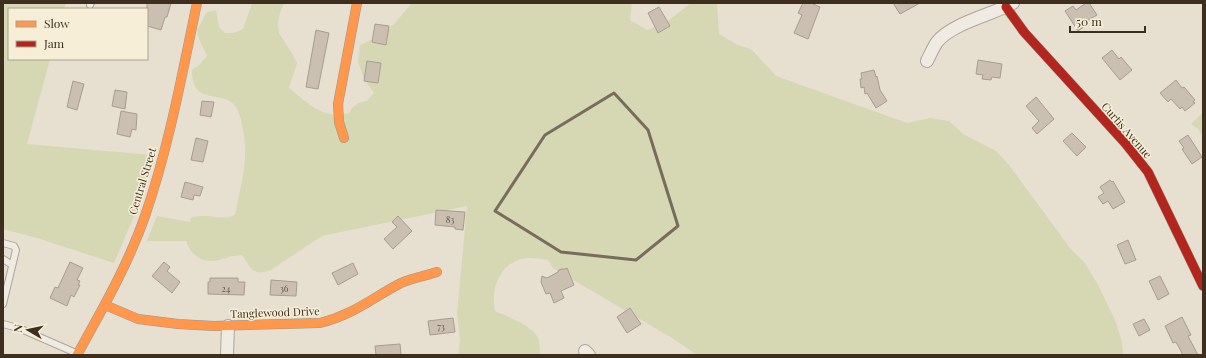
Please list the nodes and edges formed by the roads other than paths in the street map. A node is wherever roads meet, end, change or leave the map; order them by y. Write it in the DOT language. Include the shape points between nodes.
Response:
graph roads {
  1 [pos="197,3"];
  2 [pos="357,3"];
  3 [pos="1010,5"];
  4 [pos="927,61"];
  5 [pos="344,138"];
  6 [pos="3,242"];
  7 [pos="3,259"];
  8 [pos="12,265"];
  9 [pos="437,272"];
  10 [pos="1203,286"];
  11 [pos="3,304"];
  12 [pos="105,305"];
  13 [pos="3,324"];
  14 [pos="228,326"];
  15 [pos="78,354"];
  16 [pos="227,355"];
  1 -- 12 [label="street, Central Street" via="158,176 127,260"];
  2 -- 5 [label="street" via="338,104 339,122"];
  3 -- 4 [label="street" via="954,28 938,42"];
  3 -- 10 [label="street, Curtis Avenue" via="1024,32 1125,143 1148,172"];
  6 -- 8 [label="lane" via="16,248"];
  7 -- 8 [label="lane"];
  8 -- 11 [label="lane"];
  9 -- 14 [label="street, Tanglewood Drive" via="403,283 366,306 332,321 291,325"];
  12 -- 14 [label="street, Tanglewood Drive" via="138,319"];
  12 -- 15 [label="street, Central Street"];
  13 -- 15 [label="lane" via="21,329"];
  14 -- 16 [label="street"];
}
